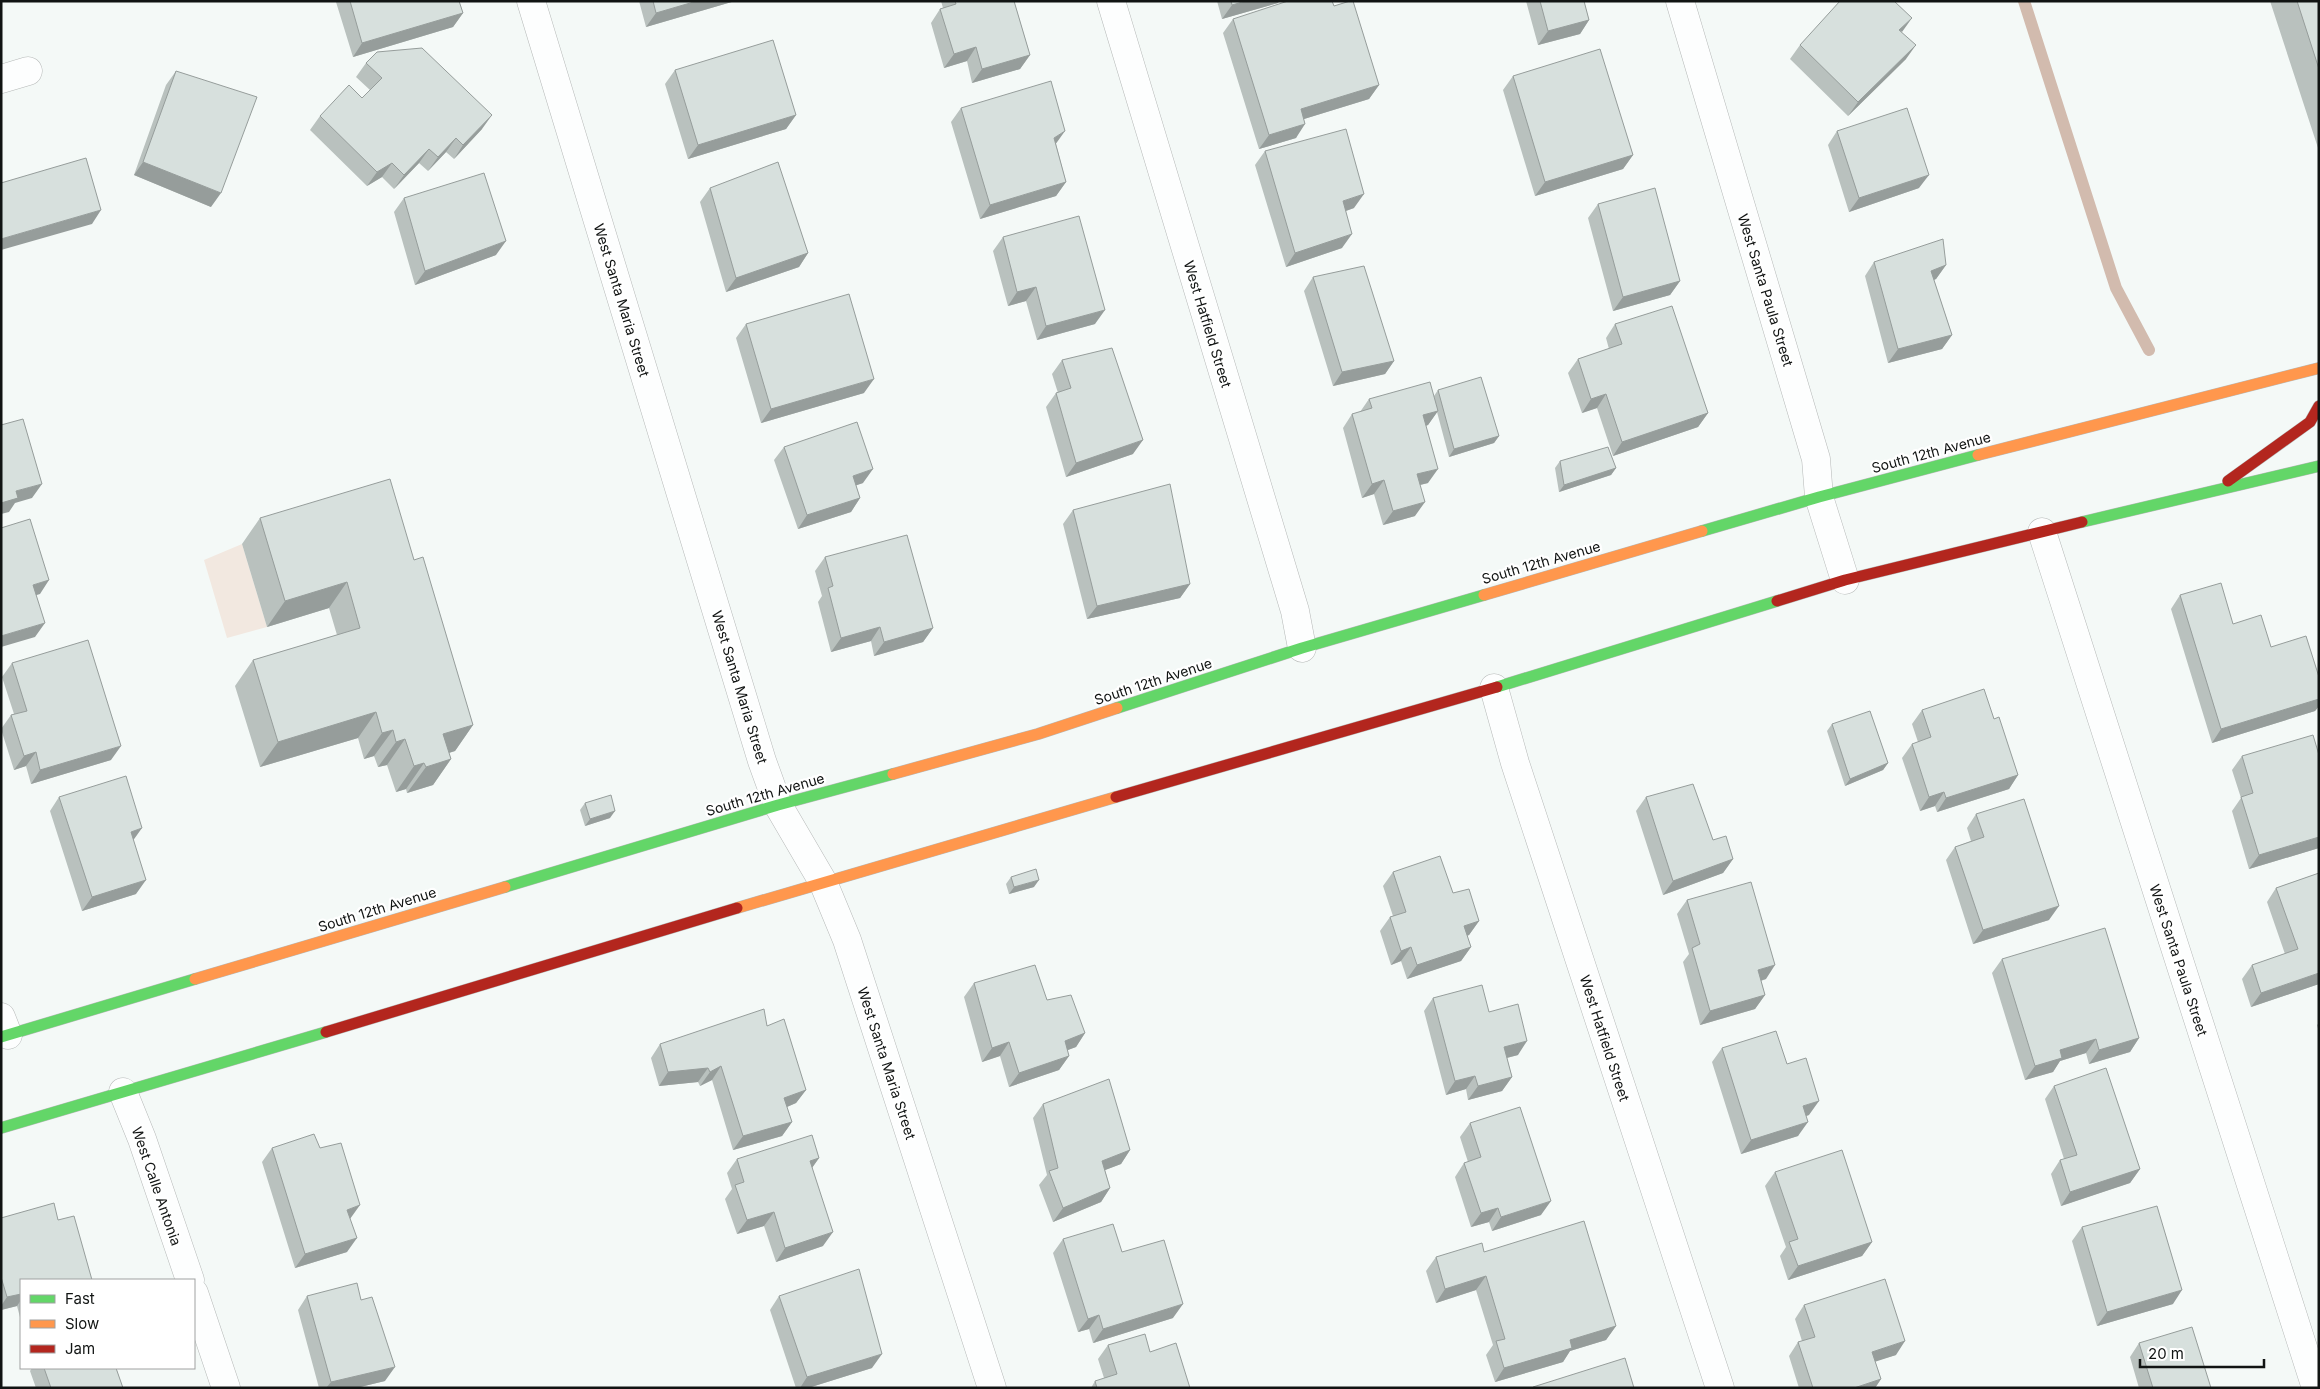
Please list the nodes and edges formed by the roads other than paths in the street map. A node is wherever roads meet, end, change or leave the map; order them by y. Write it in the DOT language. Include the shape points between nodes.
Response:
graph roads {
  1 [pos="531,1"];
  2 [pos="1111,1"];
  3 [pos="1680,1"];
  4 [pos="28,71"];
  5 [pos="1,79"];
  6 [pos="2318,372"];
  7 [pos="2319,406"];
  8 [pos="2319,466"];
  9 [pos="2219,488"];
  10 [pos="1819,497"];
  11 [pos="2042,532"];
  12 [pos="1845,580"];
  13 [pos="1302,648"];
  14 [pos="1494,688"];
  15 [pos="778,805"];
  16 [pos="823,882"];
  17 [pos="3,1029"];
  18 [pos="122,1092"];
  19 [pos="1,1128"];
  20 [pos="190,1279"];
  21 [pos="195,1296"];
  22 [pos="226,1388"];
  23 [pos="992,1388"];
  24 [pos="1720,1388"];
  25 [pos="2316,1388"];
  1 -- 15 [label="street, West Santa Maria Street"];
  2 -- 13 [label="street, West Hatfield Street" via="1295,611"];
  3 -- 10 [label="street, West Santa Paula Street" via="1816,459"];
  4 -- 5 [label="street"];
  6 -- 10 [label="main road, South 12th Avenue" via="2104,421"];
  7 -- 9 [label="main road" via="2310,422"];
  8 -- 9 [label="main road"];
  9 -- 11 [label="main road"];
  10 -- 12 [label="street, West Santa Paula Street"];
  10 -- 13 [label="main road, South 12th Avenue"];
  11 -- 12 [label="main road"];
  11 -- 25 [label="street, West Santa Paula Street"];
  12 -- 14 [label="main road"];
  13 -- 15 [label="main road, South 12th Avenue" via="1038,734"];
  14 -- 16 [label="main road"];
  14 -- 24 [label="street, West Hatfield Street" via="1515,763"];
  15 -- 16 [label="street, West Santa Maria Street"];
  15 -- 17 [label="main road, South 12th Avenue"];
  16 -- 18 [label="main road"];
  16 -- 23 [label="street, West Santa Maria Street" via="848,940"];
  18 -- 19 [label="main road"];
  18 -- 20 [label="street, West Calle Antonia"];
  21 -- 22 [label="street"];
}
